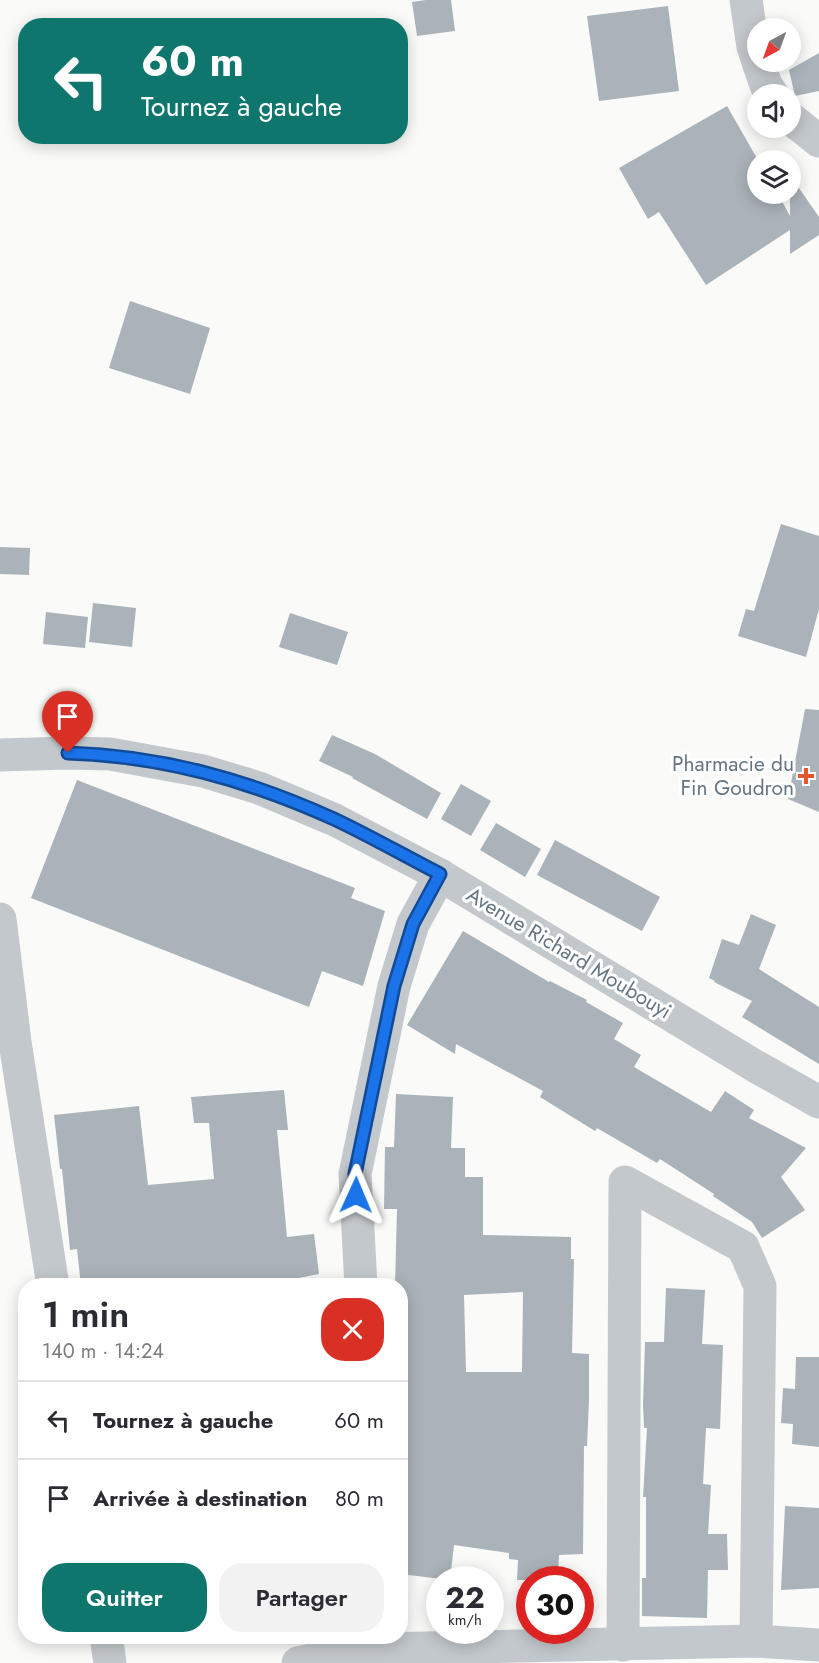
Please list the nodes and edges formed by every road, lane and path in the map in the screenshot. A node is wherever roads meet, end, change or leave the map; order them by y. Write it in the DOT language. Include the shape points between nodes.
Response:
graph roads {
  1 [pos="746,0"];
  2 [pos="749,18"];
  3 [pos="801,127"];
  4 [pos="819,141"];
  5 [pos="0,755"];
  6 [pos="440,874"];
  7 [pos="0,919"];
  8 [pos="819,1102"];
  9 [pos="52,1278"];
  10 [pos="361,1278"];
  11 [pos="756,1641"];
  12 [pos="107,1644"];
  13 [pos="623,1645"];
  14 [pos="819,1645"];
  15 [pos="336,1651"];
  16 [pos="110,1663"];
  17 [pos="298,1663"];
  1 -- 2 [label="street"];
  3 -- 4 [label="street"];
  5 -- 6 [label="street, Avenue Richard Moubouyi" via="110,754 203,771 259,788 335,820"];
  6 -- 8 [label="street, Avenue Richard Moubouyi"];
  6 -- 10 [label="street" via="413,924 394,986 355,1174"];
  7 -- 9 [label="street"];
  11 -- 13 [label="street"];
  11 -- 13 [label="street" via="760,1286 743,1247 625,1182"];
  11 -- 14 [label="street"];
  12 -- 16 [label="street"];
  13 -- 15 [label="street" via="512,1644"];
  15 -- 17 [label="street"];
}
